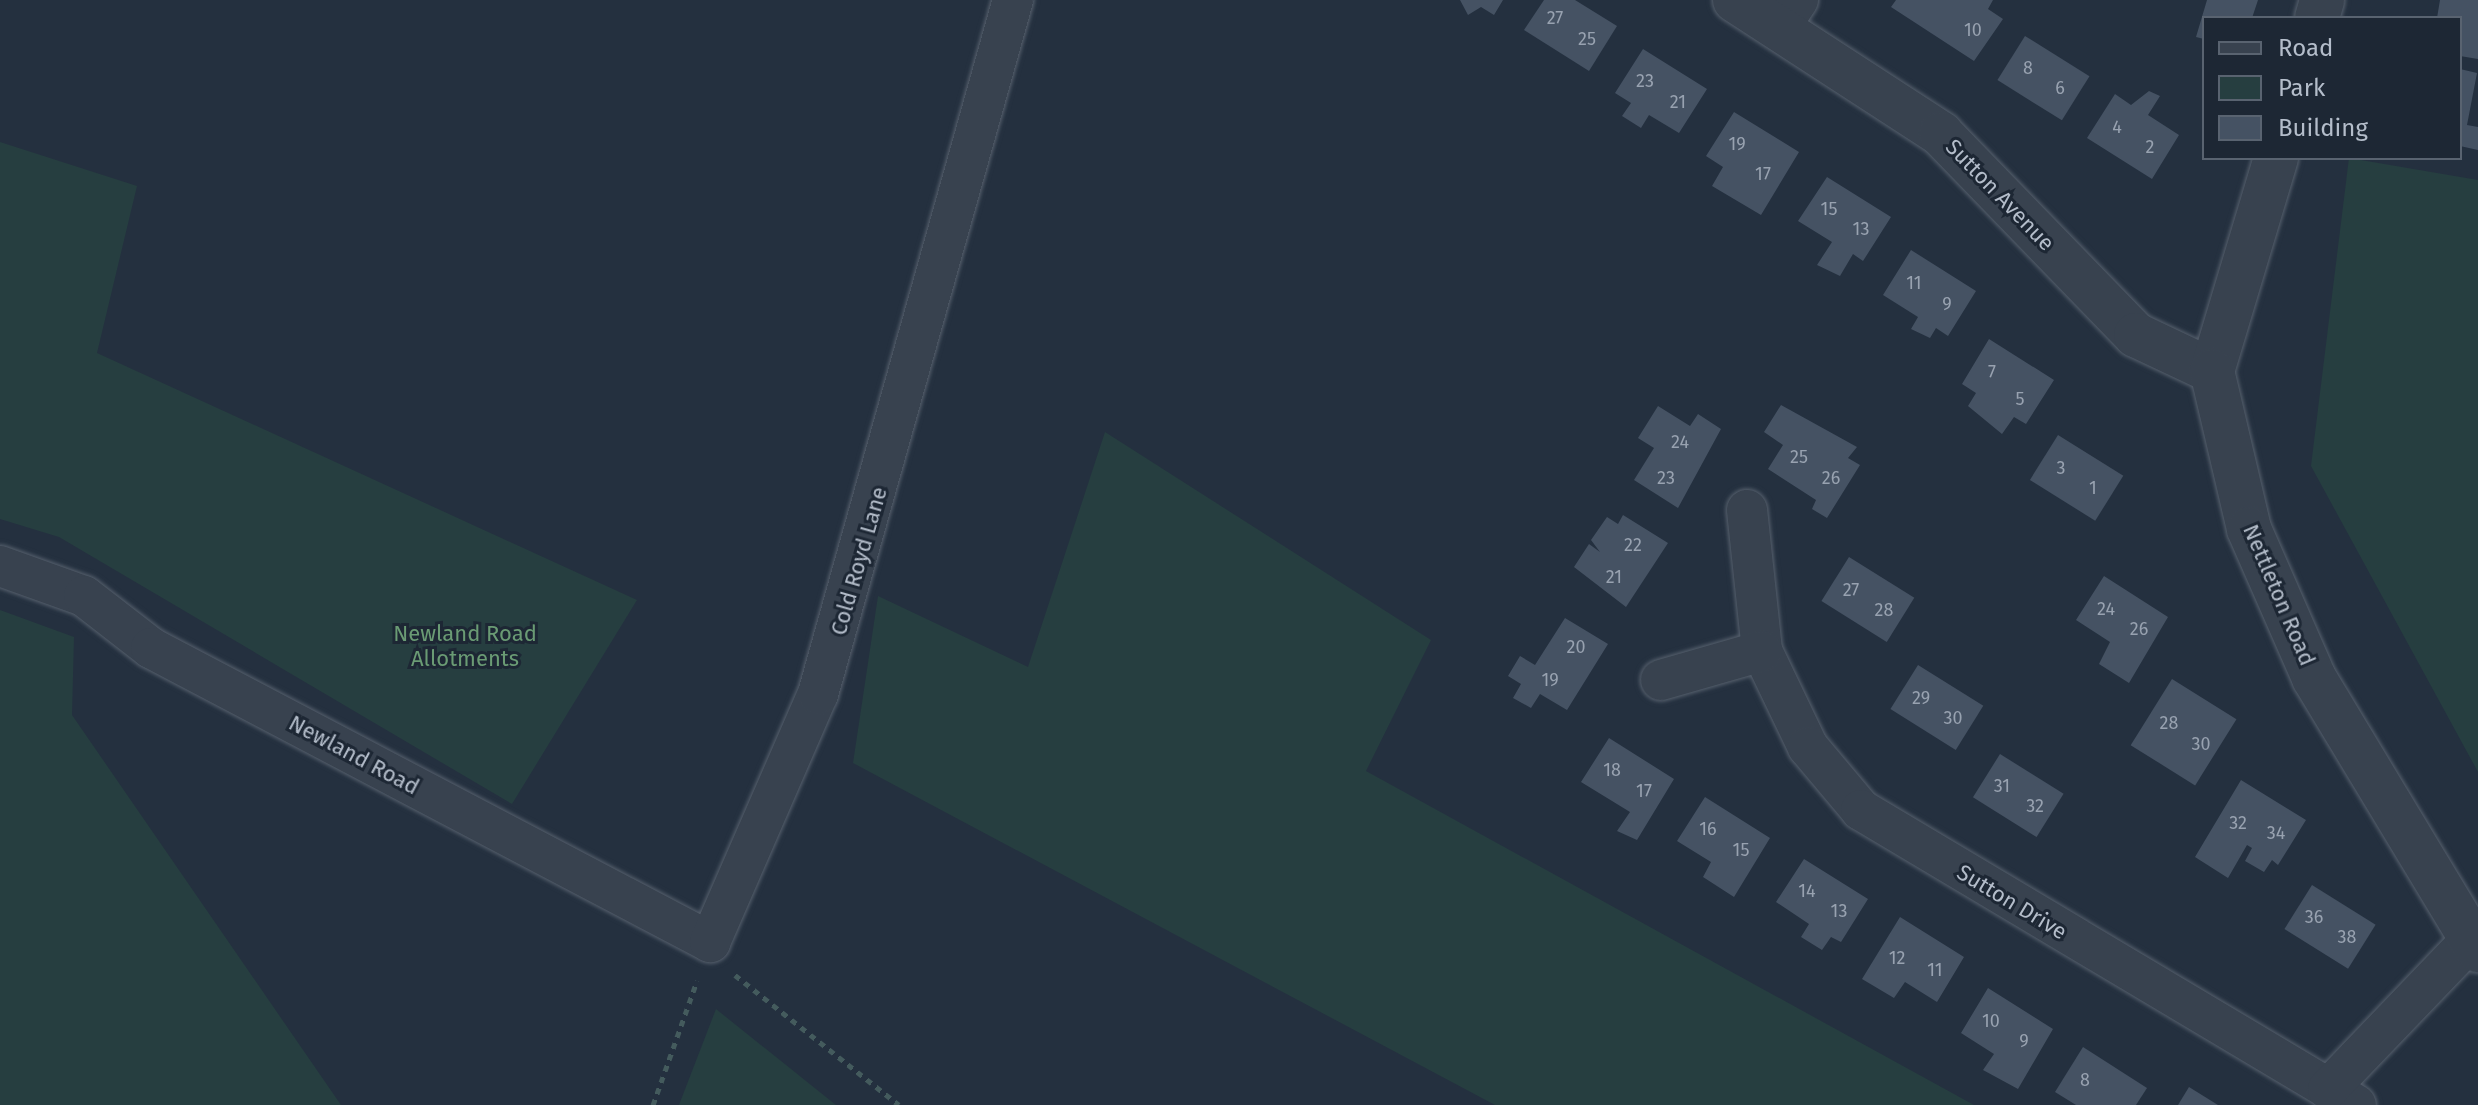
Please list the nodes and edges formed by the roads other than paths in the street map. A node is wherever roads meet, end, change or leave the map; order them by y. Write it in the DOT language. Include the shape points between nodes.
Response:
graph roads {
  1 [pos="1013,0"];
  2 [pos="1735,0"];
  3 [pos="1788,14"];
  4 [pos="2275,160"];
  5 [pos="2212,371"];
  6 [pos="1747,510"];
  7 [pos="0,566"];
  8 [pos="1762,651"];
  9 [pos="1661,680"];
  10 [pos="710,942"];
  11 [pos="2474,945"];
  12 [pos="2342,1097"];
  1 -- 10 [label="street, Cold Royd Lane" via="823,680"];
  2 -- 3 [label="street, Sutton Avenue"];
  3 -- 5 [label="street, Sutton Avenue" via="1941,134 2136,335"];
  4 -- 5 [label="street, Nettleton Road"];
  5 -- 11 [label="street, Nettleton Road" via="2249,529 2314,678"];
  6 -- 8 [label="street, Sutton Drive"];
  7 -- 10 [label="street, Newland Road" via="84,596 151,648"];
  8 -- 9 [label="street"];
  8 -- 12 [label="street, Sutton Drive" via="1808,747 1861,810"];
  11 -- 12 [label="street, Sutton Drive"];
}
